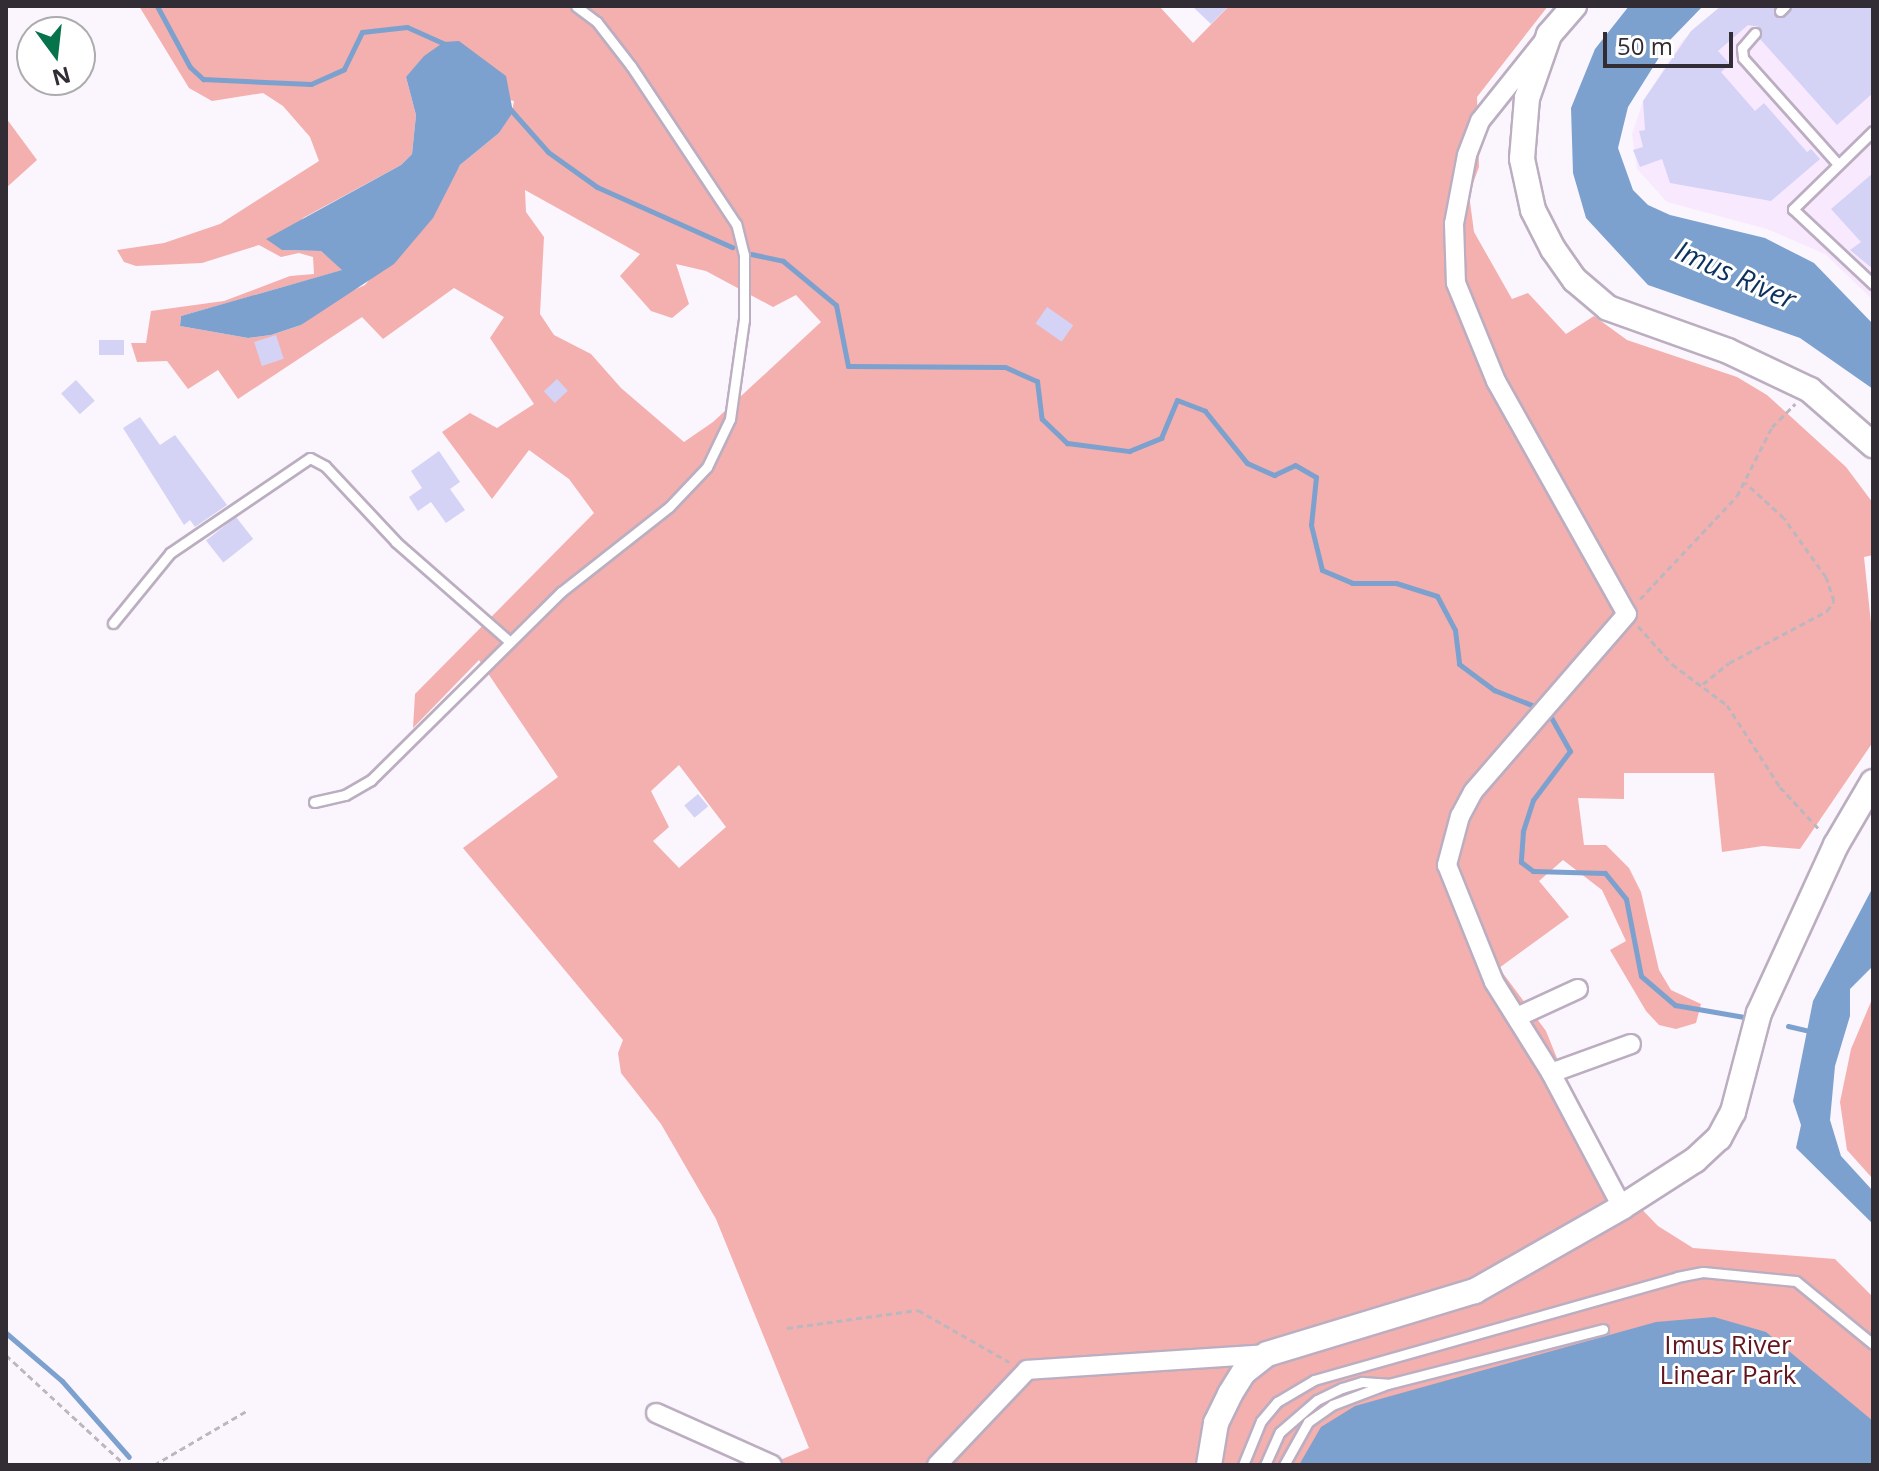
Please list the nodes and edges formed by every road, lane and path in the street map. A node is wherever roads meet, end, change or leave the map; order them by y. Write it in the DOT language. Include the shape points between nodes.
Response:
graph roads {
  1 [pos="576,6"];
  2 [pos="1574,6"];
  3 [pos="1755,33"];
  4 [pos="1549,35"];
  5 [pos="1873,131"];
  6 [pos="1837,163"];
  7 [pos="1873,284"];
  8 [pos="1810,390"];
  9 [pos="1873,445"];
  10 [pos="1746,483"];
  11 [pos="1627,614"];
  12 [pos="113,623"];
  13 [pos="509,641"];
  14 [pos="1703,684"];
  15 [pos="1873,782"];
  16 [pos="314,802"];
  17 [pos="1836,845"];
  18 [pos="1578,989"];
  19 [pos="1517,1017"];
  20 [pos="1631,1044"];
  21 [pos="1551,1073"];
  22 [pos="1622,1207"];
  23 [pos="787,1328"];
  24 [pos="1603,1329"];
  25 [pos="1873,1344"];
  26 [pos="1267,1354"];
  27 [pos="6,1355"];
  28 [pos="1027,1370"];
  29 [pos="1388,1384"];
  30 [pos="248,1410"];
  31 [pos="656,1413"];
  32 [pos="125,1465"];
  33 [pos="154,1465"];
  34 [pos="772,1465"];
  35 [pos="937,1465"];
  36 [pos="1209,1465"];
  37 [pos="1243,1465"];
  38 [pos="1265,1465"];
  39 [pos="1284,1465"];
  1 -- 13 [label="lane" via="597,22 631,66 727,203 744,255 742,353 730,419 707,467 669,507 572,583"];
  2 -- 4 [label="main road"];
  3 -- 6 [label="lane" via="1742,48 1743,58"];
  4 -- 8 [label="main road" via="1527,98 1522,159 1533,210 1575,280 1608,308 1728,351"];
  4 -- 11 [label="street" via="1480,121 1467,155 1454,224 1456,283 1496,381"];
  5 -- 6 [label="lane"];
  6 -- 7 [label="lane" via="1796,202 1794,213"];
  8 -- 9 [label="main road"];
  8 -- 10 [label="path" via="1772,427"];
  10 -- 11 [label="path"];
  10 -- 14 [label="path" via="1784,518 1826,577 1834,601 1827,611 1729,663"];
  11 -- 14 [label="path" via="1672,664"];
  11 -- 19 [label="street" via="1473,792 1447,865 1472,938"];
  12 -- 13 [label="lane" via="170,553 310,458 325,466 396,542"];
  13 -- 16 [label="lane" via="371,780 345,795"];
  14 -- 17 [label="path" via="1727,705 1795,805"];
  15 -- 17 [label="main road"];
  17 -- 22 [label="main road" via="1759,1013 1733,1112 1719,1138 1695,1160"];
  18 -- 19 [label="street"];
  19 -- 21 [label="street"];
  20 -- 21 [label="street"];
  21 -- 22 [label="street"];
  22 -- 26 [label="main road" via="1462,1297"];
  23 -- 28 [label="path" via="918,1310"];
  24 -- 29 [label="lane"];
  25 -- 37 [label="lane" via="1796,1281 1703,1272 1314,1380 1269,1411"];
  26 -- 28 [label="street"];
  26 -- 36 [label="main road" via="1244,1372 1230,1394 1216,1423"];
  27 -- 32 [label="path"];
  28 -- 35 [label="street"];
  29 -- 38 [label="lane" via="1362,1382 1317,1400 1280,1432"];
  29 -- 39 [label="lane" via="1332,1405 1308,1422"];
  30 -- 33 [label="path"];
  31 -- 34 [label="street"];
}
